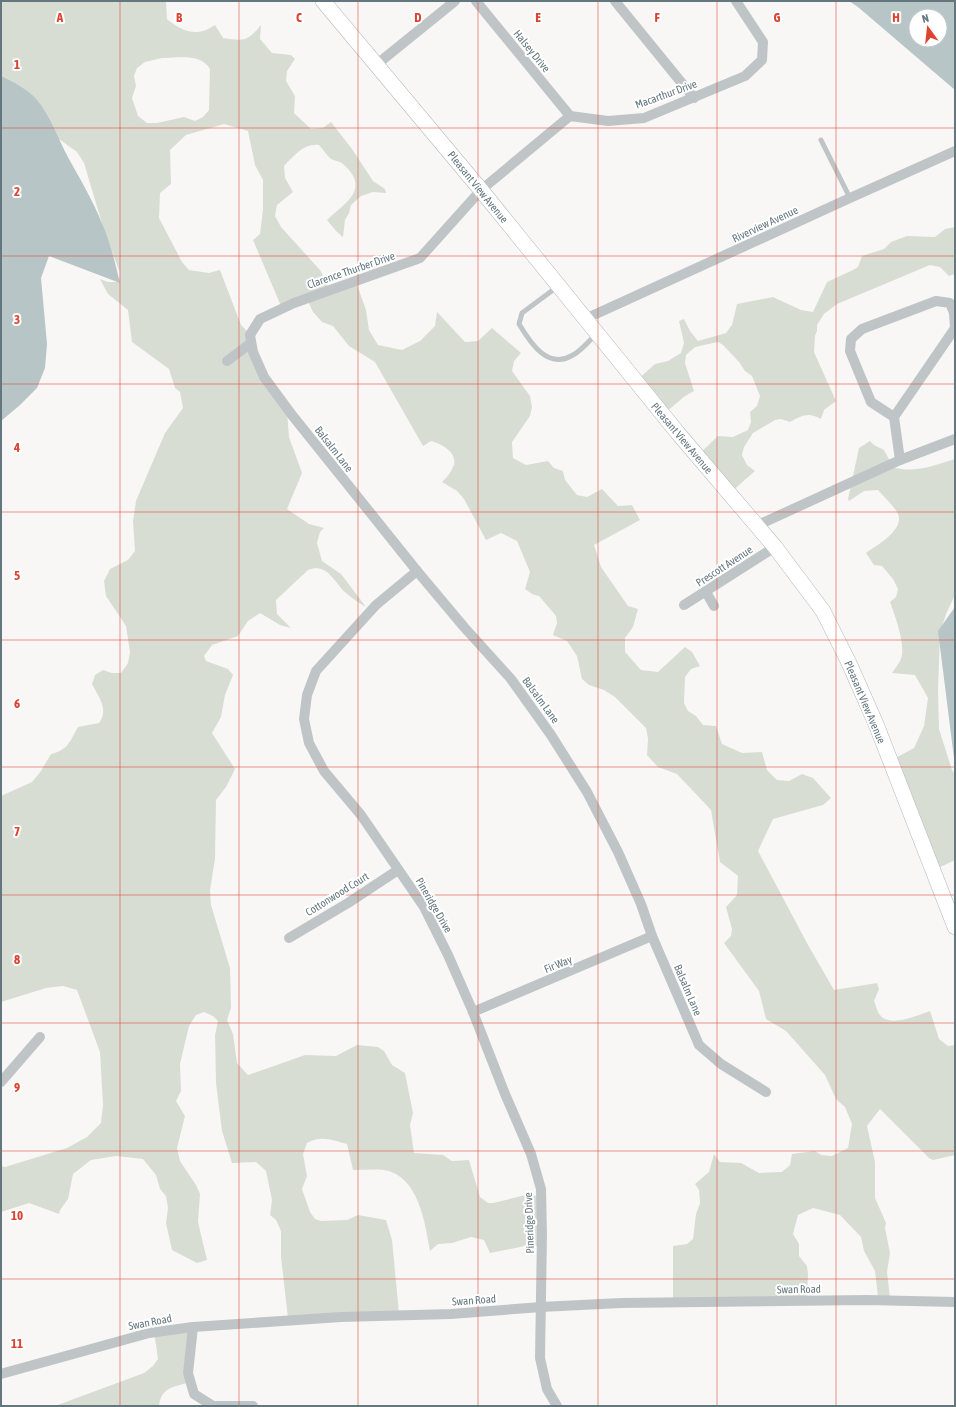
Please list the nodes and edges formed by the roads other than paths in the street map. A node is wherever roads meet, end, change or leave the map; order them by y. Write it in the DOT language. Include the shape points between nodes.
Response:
graph roads {
  1 [pos="323,1"];
  2 [pos="455,1"];
  3 [pos="476,1"];
  4 [pos="615,1"];
  5 [pos="736,1"];
  6 [pos="376,65"];
  7 [pos="694,98"];
  8 [pos="570,116"];
  9 [pos="821,140"];
  10 [pos="955,152"];
  11 [pos="481,190"];
  12 [pos="850,198"];
  13 [pos="558,286"];
  14 [pos="585,319"];
  15 [pos="597,333"];
  16 [pos="251,343"];
  17 [pos="227,361"];
  18 [pos="894,417"];
  19 [pos="955,439"];
  20 [pos="900,460"];
  21 [pos="756,526"];
  22 [pos="775,547"];
  23 [pos="417,571"];
  24 [pos="706,592"];
  25 [pos="684,605"];
  26 [pos="714,606"];
  27 [pos="398,870"];
  28 [pos="955,927"];
  29 [pos="652,936"];
  30 [pos="289,938"];
  31 [pos="473,1012"];
  32 [pos="40,1037"];
  33 [pos="1,1082"];
  34 [pos="766,1092"];
  35 [pos="955,1302"];
  36 [pos="542,1307"];
  37 [pos="193,1327"];
  38 [pos="1,1374"];
  39 [pos="253,1406"];
  40 [pos="558,1406"];
  1 -- 6 [label="main road, Pleasant View Avenue"];
  2 -- 6 [label="street"];
  3 -- 8 [label="street, Halsey Drive"];
  4 -- 7 [label="street"];
  5 -- 7 [label="street, Macarthur Drive" via="763,42 762,60 745,76"];
  6 -- 11 [label="main road, Pleasant View Avenue"];
  7 -- 8 [label="street, Macarthur Drive" via="644,118 608,121"];
  8 -- 11 [label="street"];
  9 -- 12 [label="lane"];
  10 -- 12 [label="street, Riverview Avenue"];
  11 -- 13 [label="main road, Pleasant View Avenue"];
  11 -- 16 [label="street, Clarence Thurber Drive" via="420,258 294,303 260,319 250,335"];
  12 -- 14 [label="street, Riverview Avenue"];
  13 -- 14 [label="main road, Pleasant View Avenue"];
  13 -- 15 [label="lane" via="522,313 519,324 530,342 548,358 560,360 574,355"];
  14 -- 15 [label="main road, Pleasant View Avenue"];
  15 -- 21 [label="main road, Pleasant View Avenue"];
  16 -- 17 [label="street"];
  16 -- 23 [label="street, Balsalm Lane" via="264,377"];
  18 -- 18 [label="street" via="871,402 850,351 851,339 862,329 936,302 950,303 954,312 955,328"];
  18 -- 20 [label="street"];
  19 -- 20 [label="street"];
  20 -- 21 [label="street"];
  21 -- 22 [label="main road, Pleasant View Avenue"];
  22 -- 24 [label="street, Prescott Avenue"];
  22 -- 28 [label="main road, Pleasant View Avenue" via="823,611 849,663 876,724"];
  23 -- 27 [label="street, Pineridge Drive" via="376,605 316,670 307,695 304,719 309,743 324,771 361,815"];
  23 -- 29 [label="street, Balsalm Lane" via="511,679 551,735 587,792 618,852"];
  24 -- 25 [label="street, Prescott Avenue"];
  24 -- 26 [label="street"];
  27 -- 30 [label="street, Cottonwood Court"];
  27 -- 31 [label="street, Pineridge Drive" via="424,908"];
  29 -- 31 [label="street, Fir Way"];
  29 -- 34 [label="street, Balsalm Lane" via="699,1045 721,1064"];
  31 -- 36 [label="street, Pineridge Drive" via="531,1154 541,1189"];
  32 -- 33 [label="street"];
  35 -- 36 [label="street, Swan Road" via="867,1300 621,1303"];
  36 -- 37 [label="street, Swan Road"];
  36 -- 40 [label="street, Pineridge Drive" via="540,1358 548,1389"];
  37 -- 38 [label="street, Swan Road" via="149,1333"];
  37 -- 39 [label="street" via="188,1373 194,1394 213,1406"];
}
